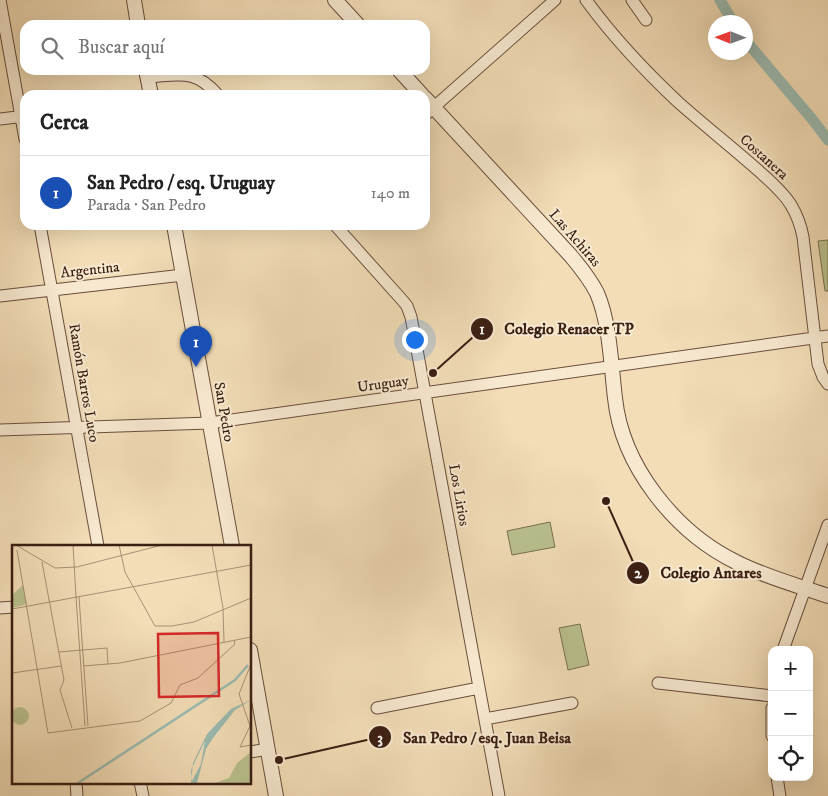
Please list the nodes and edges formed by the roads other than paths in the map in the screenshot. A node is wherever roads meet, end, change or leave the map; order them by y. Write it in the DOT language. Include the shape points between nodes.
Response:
graph roads {
  1 [pos="0,0"];
  2 [pos="134,0"];
  3 [pos="335,0"];
  4 [pos="555,0"];
  5 [pos="586,0"];
  6 [pos="632,0"];
  7 [pos="137,20"];
  8 [pos="353,20"];
  9 [pos="646,20"];
  10 [pos="147,75"];
  11 [pos="185,75"];
  12 [pos="404,75"];
  13 [pos="150,90"];
  14 [pos="213,90"];
  15 [pos="417,90"];
  16 [pos="20,101"];
  17 [pos="430,105"];
  18 [pos="430,109"];
  19 [pos="20,116"];
  20 [pos="0,119"];
  21 [pos="41,230"];
  22 [pos="175,230"];
  23 [pos="339,230"];
  24 [pos="183,275"];
  25 [pos="52,289"];
  26 [pos="0,296"];
  27 [pos="828,336"];
  28 [pos="815,338"];
  29 [pos="612,366"];
  30 [pos="828,384"];
  31 [pos="425,394"];
  32 [pos="210,424"];
  33 [pos="77,427"];
  34 [pos="0,430"];
  35 [pos="828,525"];
  36 [pos="98,545"];
  37 [pos="232,545"];
  38 [pos="805,588"];
  39 [pos="828,596"];
  40 [pos="784,646"];
  41 [pos="251,660"];
  42 [pos="253,680"];
  43 [pos="658,683"];
  44 [pos="479,688"];
  45 [pos="768,696"];
  46 [pos="572,703"];
  47 [pos="377,708"];
  48 [pos="485,719"];
  49 [pos="268,749"];
  50 [pos="251,752"];
  51 [pos="778,781"];
  52 [pos="276,796"];
  53 [pos="499,796"];
  54 [pos="780,796"];
  1 -- 16 [label="street"];
  2 -- 7 [label="street"];
  3 -- 8 [label="street"];
  4 -- 17 [label="street"];
  5 -- 28 [label="street, Costanera" via="651,75 779,190 792,206 803,237"];
  6 -- 9 [label="street"];
  10 -- 13 [label="street"];
  11 -- 14 [label="street" via="196,77"];
  12 -- 15 [label="street"];
  18 -- 29 [label="street, Las Achiras" via="586,274 602,306"];
  19 -- 20 [label="street"];
  21 -- 25 [label="street, Ramón Barros Luco"];
  22 -- 24 [label="street, San Pedro"];
  23 -- 31 [label="street, Los Lirios" via="407,306 412,317"];
  24 -- 25 [label="street, Argentina"];
  24 -- 32 [label="street, San Pedro"];
  25 -- 26 [label="street, Argentina"];
  25 -- 33 [label="street, Ramón Barros Luco"];
  27 -- 28 [label="street, Uruguay"];
  28 -- 29 [label="street, Uruguay"];
  28 -- 30 [label="street, Costanera" via="820,371"];
  29 -- 31 [label="street, Uruguay"];
  29 -- 38 [label="street, Las Achiras" via="622,431 640,470 664,505 684,527 725,557"];
  31 -- 32 [label="street, Uruguay"];
  31 -- 44 [label="street, Los Lirios"];
  32 -- 33 [label="street, Uruguay"];
  32 -- 37 [label="street, San Pedro"];
  33 -- 34 [label="street, Uruguay"];
  33 -- 36 [label="street, Ramón Barros Luco"];
  35 -- 38 [label="street"];
  38 -- 39 [label="street, Las Achiras"];
  38 -- 40 [label="street"];
  41 -- 42 [label="street"];
  42 -- 49 [label="street"];
  43 -- 45 [label="street"];
  44 -- 47 [label="street"];
  44 -- 48 [label="street, Los Lirios"];
  46 -- 48 [label="street"];
  48 -- 53 [label="street, Los Lirios"];
  49 -- 50 [label="street"];
  49 -- 52 [label="street"];
  51 -- 54 [label="street"];
}
